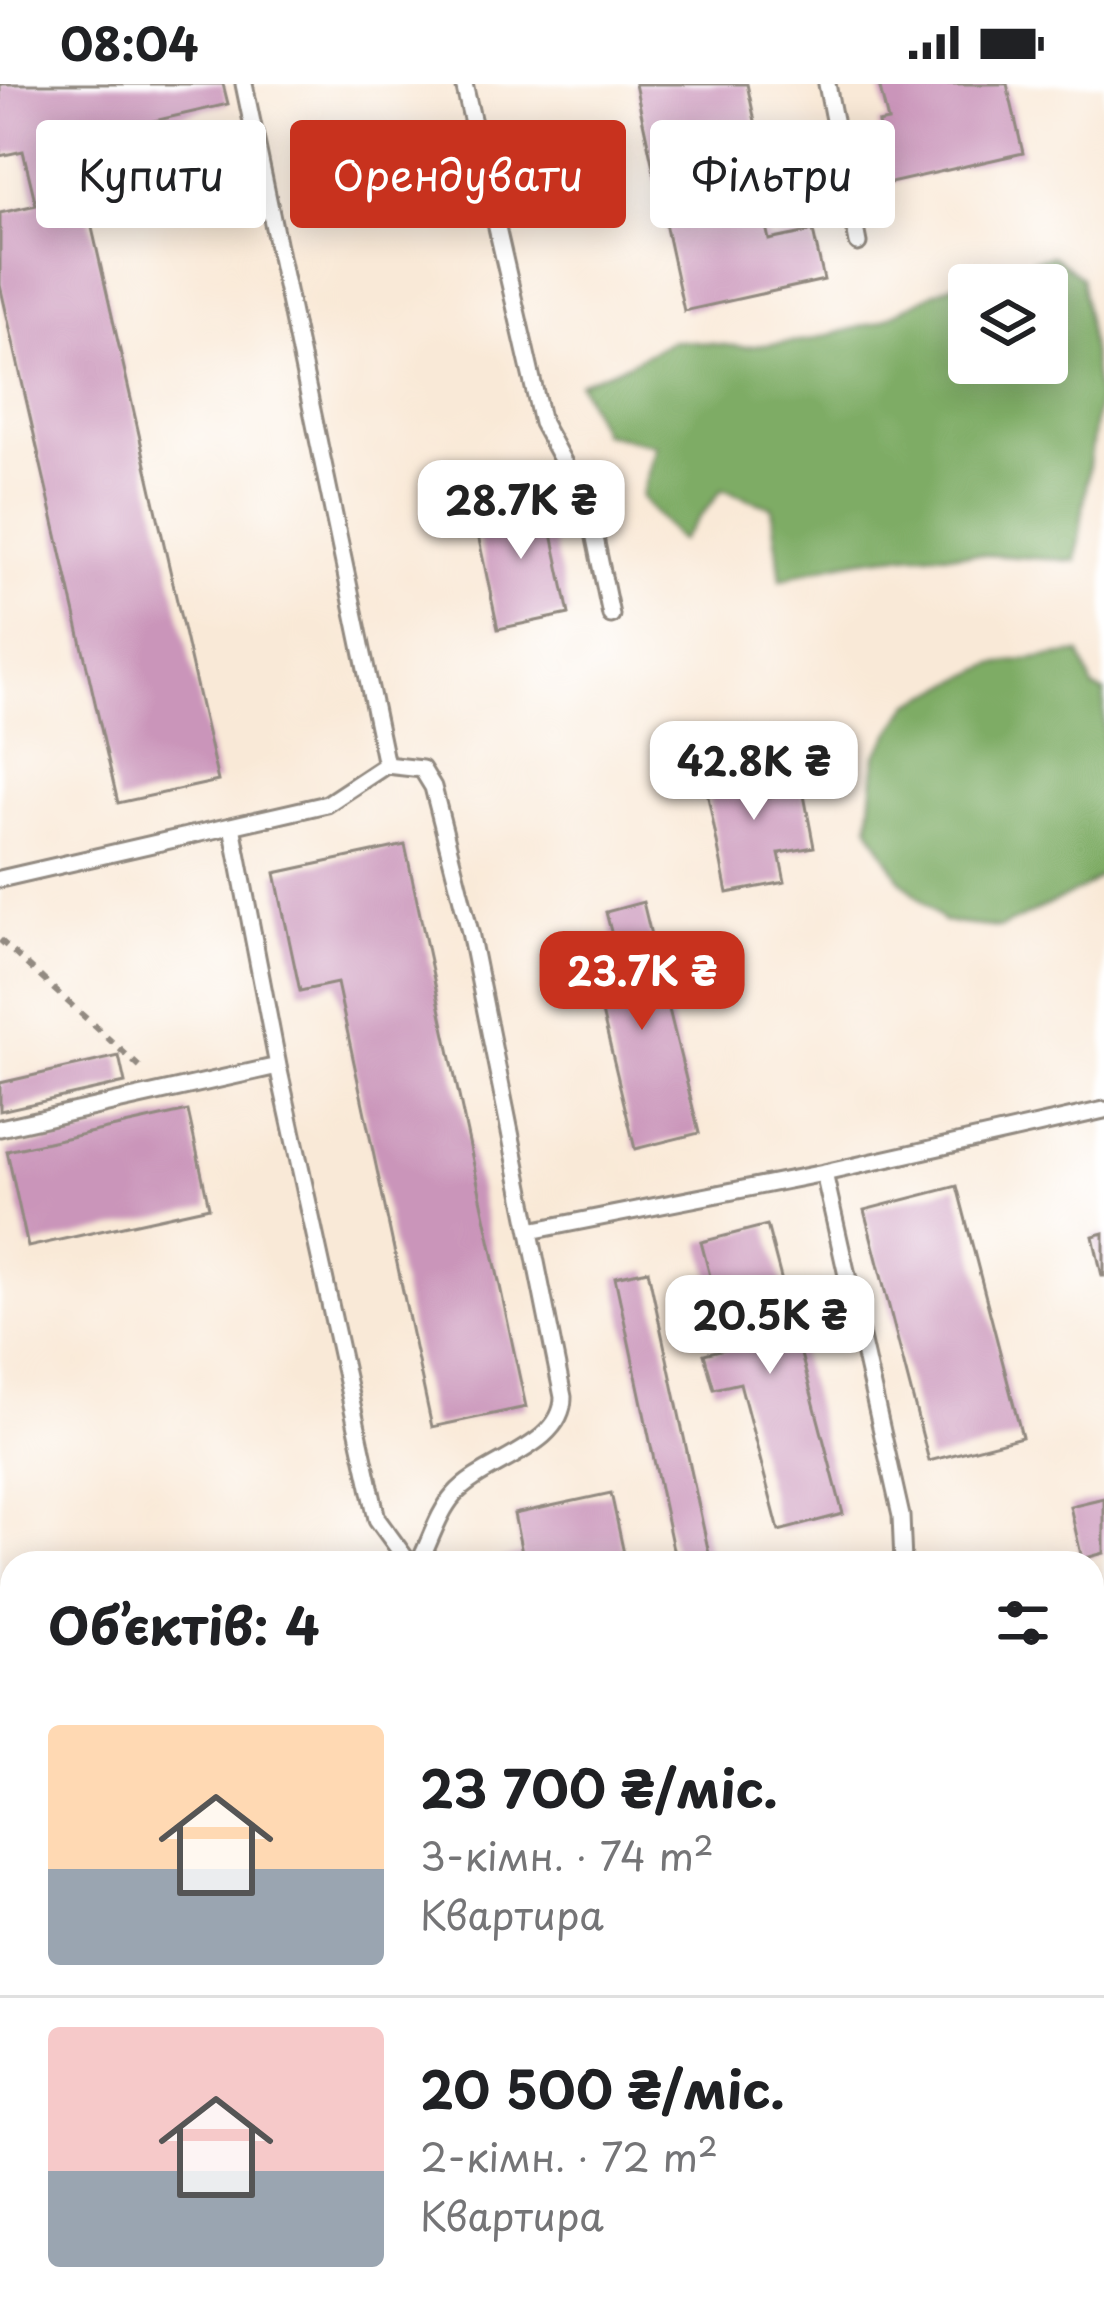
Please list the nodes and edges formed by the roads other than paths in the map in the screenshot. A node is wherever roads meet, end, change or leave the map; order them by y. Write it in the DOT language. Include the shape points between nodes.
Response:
graph roads {
  1 [pos="244,84"];
  2 [pos="464,84"];
  3 [pos="827,84"];
  4 [pos="858,243"];
  5 [pos="611,615"];
  6 [pos="386,765"];
  7 [pos="232,826"];
  8 [pos="0,878"];
  9 [pos="278,1066"];
  10 [pos="1104,1110"];
  11 [pos="0,1128"];
  12 [pos="824,1173"];
  13 [pos="530,1231"];
  14 [pos="400,1551"];
  15 [pos="425,1551"];
  16 [pos="902,1551"];
  1 -- 6 [label="lane"];
  2 -- 5 [label="lane" via="542,423 589,509"];
  3 -- 4 [label="lane"];
  6 -- 7 [label="lane" via="327,804"];
  6 -- 13 [label="lane" via="422,769 433,787"];
  7 -- 8 [label="lane"];
  7 -- 9 [label="lane"];
  9 -- 11 [label="lane"];
  9 -- 14 [label="lane" via="377,1519"];
  10 -- 12 [label="lane"];
  12 -- 13 [label="lane"];
  12 -- 16 [label="lane"];
  13 -- 15 [label="lane" via="563,1410 549,1431 452,1496"];
}
